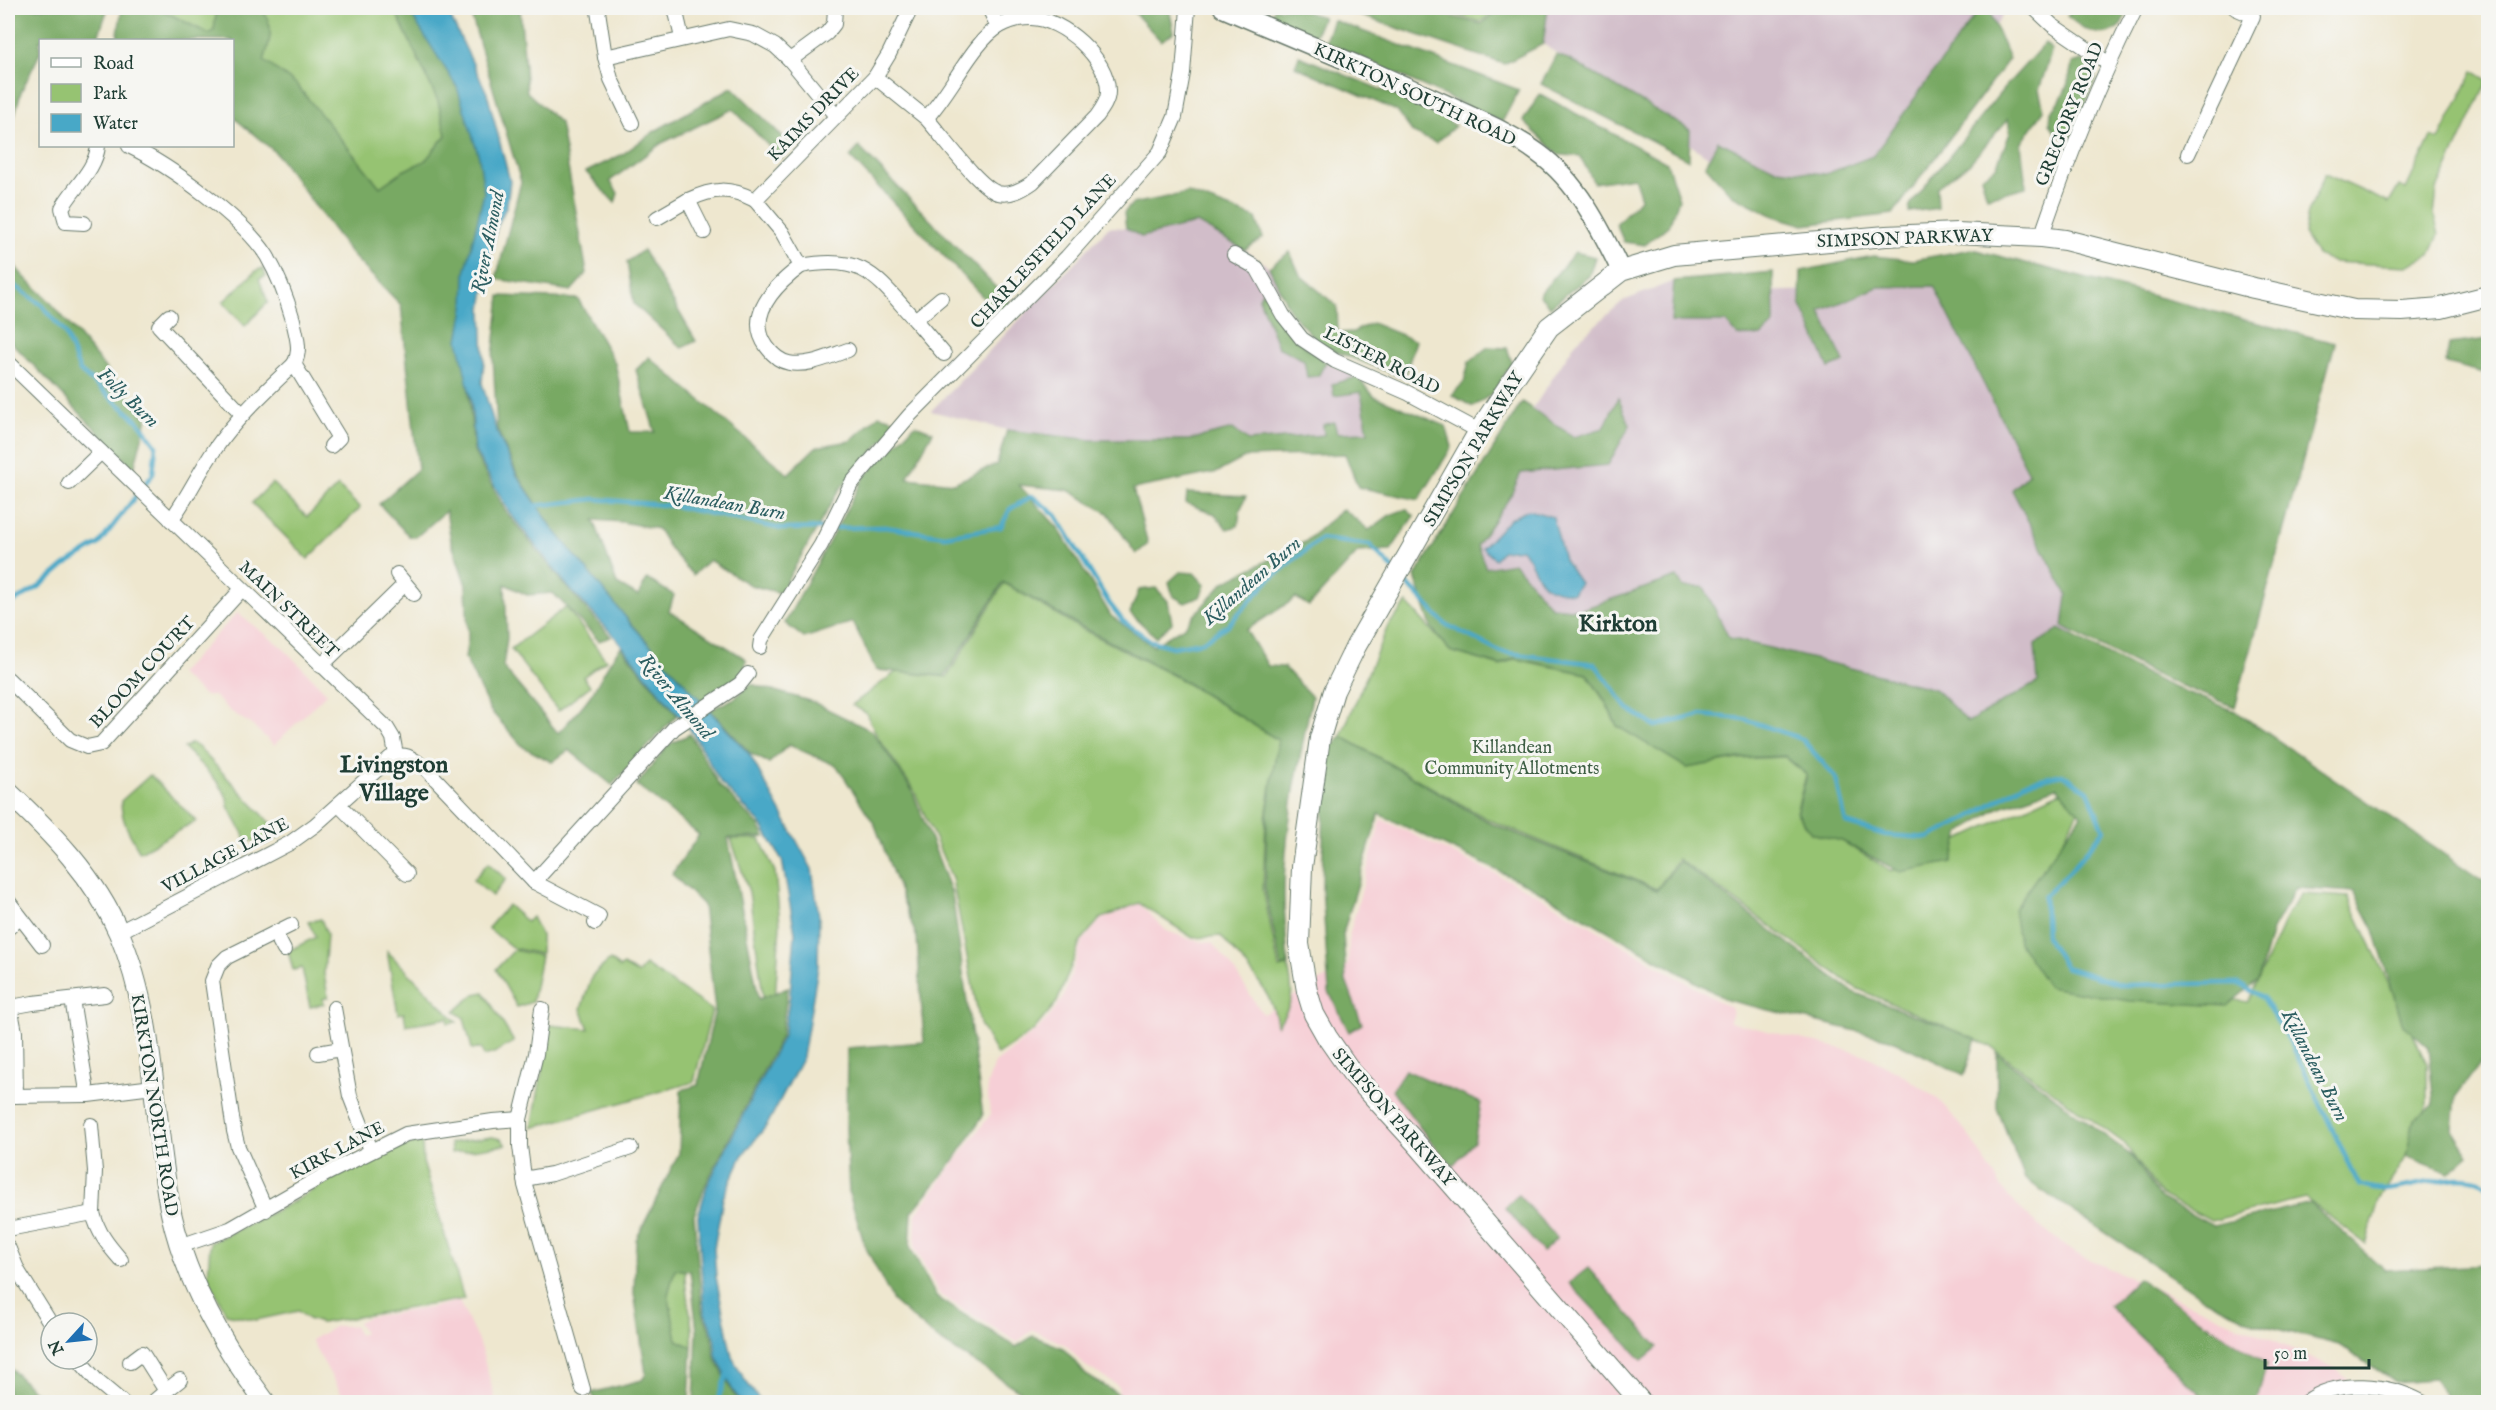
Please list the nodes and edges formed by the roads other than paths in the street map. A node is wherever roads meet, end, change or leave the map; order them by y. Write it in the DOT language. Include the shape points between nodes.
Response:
graph roads {
  1 [pos="675,8"];
  2 [pos="835,8"];
  3 [pos="911,8"];
  4 [pos="989,8"];
  5 [pos="1188,8"];
  6 [pos="1223,8"];
  7 [pos="2034,8"];
  8 [pos="2136,8"];
  9 [pos="2235,8"];
  10 [pos="598,11"];
  11 [pos="998,27"];
  12 [pos="682,38"];
  13 [pos="605,57"];
  14 [pos="790,60"];
  15 [pos="2108,63"];
  16 [pos="875,77"];
  17 [pos="836,116"];
  18 [pos="926,118"];
  19 [pos="632,123"];
  20 [pos="98,147"];
  21 [pos="131,147"];
  22 [pos="2188,154"];
  23 [pos="688,200"];
  24 [pos="755,200"];
  25 [pos="657,218"];
  26 [pos="84,223"];
  27 [pos="704,231"];
  28 [pos="2041,237"];
  29 [pos="1234,255"];
  30 [pos="801,266"];
  31 [pos="1621,272"];
  32 [pos="2488,296"];
  33 [pos="941,298"];
  34 [pos="169,316"];
  35 [pos="915,320"];
  36 [pos="848,350"];
  37 [pos="944,354"];
  38 [pos="8,362"];
  39 [pos="294,364"];
  40 [pos="242,414"];
  41 [pos="1479,431"];
  42 [pos="332,446"];
  43 [pos="101,452"];
  44 [pos="69,483"];
  45 [pos="171,520"];
  46 [pos="242,589"];
  47 [pos="414,594"];
  48 [pos="760,647"];
  49 [pos="321,666"];
  50 [pos="748,674"];
  51 [pos="8,679"];
  52 [pos="396,755"];
  53 [pos="8,792"];
  54 [pos="339,805"];
  55 [pos="407,874"];
  56 [pos="534,882"];
  57 [pos="8,901"];
  58 [pos="21,918"];
  59 [pos="595,923"];
  60 [pos="291,925"];
  61 [pos="8,928"];
  62 [pos="119,932"];
  63 [pos="275,933"];
  64 [pos="42,945"];
  65 [pos="284,950"];
  66 [pos="105,995"];
  67 [pos="72,999"];
  68 [pos="9,1002"];
  69 [pos="334,1008"];
  70 [pos="542,1009"];
  71 [pos="341,1049"];
  72 [pos="318,1053"];
  73 [pos="86,1085"];
  74 [pos="153,1087"];
  75 [pos="12,1096"];
  76 [pos="520,1119"];
  77 [pos="92,1125"];
  78 [pos="630,1148"];
  79 [pos="371,1150"];
  80 [pos="524,1179"];
  81 [pos="266,1210"];
  82 [pos="93,1213"];
  83 [pos="8,1229"];
  84 [pos="180,1246"];
  85 [pos="8,1247"];
  86 [pos="121,1260"];
  87 [pos="43,1311"];
  88 [pos="130,1362"];
  89 [pos="88,1371"];
  90 [pos="180,1380"];
  91 [pos="583,1389"];
  92 [pos="166,1390"];
  93 [pos="122,1402"];
  94 [pos="153,1402"];
  95 [pos="265,1402"];
  96 [pos="1641,1402"];
  97 [pos="2306,1402"];
  98 [pos="2422,1402"];
  1 -- 12 [label="street"];
  2 -- 14 [label="street" via="834,24 827,33"];
  3 -- 16 [label="street, KAIMS DRIVE"];
  4 -- 11 [label="street"];
  5 -- 48 [label="street, CHARLESFIELD LANE" via="1175,117 1160,152 1067,257 909,416 851,484 822,545 760,640"];
  6 -- 31 [label="street, KIRKTON SOUTH ROAD" via="1415,90 1539,153 1586,206"];
  7 -- 15 [label="street"];
  8 -- 15 [label="street, GREGORY ROAD"];
  9 -- 22 [label="street" via="2253,16"];
  10 -- 13 [label="street"];
  11 -- 18 [label="street"];
  11 -- 18 [label="street" via="1032,18 1054,24 1091,52 1107,81 1105,105 1097,116 1033,182 1009,194 990,189"];
  12 -- 13 [label="street"];
  12 -- 14 [label="street" via="729,29 753,34"];
  13 -- 19 [label="street"];
  14 -- 17 [label="street"];
  15 -- 28 [label="street, GREGORY ROAD"];
  16 -- 17 [label="street, KAIMS DRIVE"];
  16 -- 18 [label="street"];
  17 -- 24 [label="street, KAIMS DRIVE"];
  20 -- 26 [label="street" via="90,168 62,208 66,222"];
  21 -- 39 [label="street" via="214,202 257,242 268,258 291,314 298,348"];
  23 -- 24 [label="street" via="707,191 725,190"];
  23 -- 25 [label="street"];
  23 -- 27 [label="street"];
  24 -- 30 [label="street" via="782,232"];
  28 -- 31 [label="main road, SIMPSON PARKWAY" via="1957,232 1780,244 1674,255"];
  28 -- 32 [label="main road, SIMPSON PARKWAY" via="2354,310 2431,309"];
  29 -- 41 [label="street, LISTER ROAD" via="1257,268 1283,315 1302,339 1335,361 1408,393"];
  30 -- 35 [label="street" via="833,262 863,268"];
  30 -- 36 [label="street" via="774,290 763,306 759,330 765,345 775,357 788,363 813,361"];
  31 -- 41 [label="main road, SIMPSON PARKWAY" via="1549,327"];
  33 -- 35 [label="street"];
  34 -- 40 [label="street" via="159,326"];
  35 -- 37 [label="street"];
  38 -- 43 [label="street, MAIN STREET"];
  39 -- 40 [label="street"];
  39 -- 42 [label="street" via="339,438"];
  40 -- 45 [label="street"];
  41 -- 96 [label="main road, SIMPSON PARKWAY" via="1356,646 1334,692 1320,738 1302,867 1299,944 1311,1002 1327,1037 1352,1073"];
  43 -- 44 [label="street"];
  43 -- 45 [label="street, MAIN STREET"];
  45 -- 46 [label="street, MAIN STREET"];
  46 -- 49 [label="street, MAIN STREET"];
  46 -- 51 [label="street, BLOOM COURT" via="101,744 87,747 70,740"];
  47 -- 49 [label="street" via="401,579"];
  49 -- 52 [label="street, MAIN STREET" via="387,728"];
  50 -- 56 [label="street" via="740,684 674,728"];
  52 -- 54 [label="street, VILLAGE LANE"];
  52 -- 56 [label="street" via="410,756 426,769"];
  53 -- 62 [label="main road, KIRKTON NORTH ROAD" via="68,852"];
  54 -- 55 [label="street"];
  54 -- 62 [label="street, VILLAGE LANE" via="277,850"];
  56 -- 59 [label="street" via="599,916"];
  57 -- 58 [label="street"];
  58 -- 61 [label="street"];
  58 -- 64 [label="street"];
  60 -- 63 [label="street"];
  62 -- 74 [label="main road, KIRKTON NORTH ROAD" via="146,1028"];
  63 -- 65 [label="street"];
  63 -- 81 [label="street" via="227,957 212,981 234,1131"];
  66 -- 67 [label="street"];
  67 -- 68 [label="street"];
  67 -- 73 [label="street"];
  68 -- 75 [label="street" via="15,1032"];
  69 -- 71 [label="street"];
  70 -- 76 [label="street"];
  71 -- 72 [label="street"];
  71 -- 79 [label="street" via="350,1096"];
  74 -- 75 [label="street" via="88,1095"];
  74 -- 84 [label="main road, KIRKTON NORTH ROAD" via="171,1213"];
  76 -- 79 [label="street, KIRK LANE" via="406,1134"];
  76 -- 80 [label="street"];
  77 -- 82 [label="street"];
  78 -- 80 [label="street" via="552,1174"];
  79 -- 81 [label="street, KIRK LANE"];
  80 -- 91 [label="street"];
  81 -- 84 [label="street, KIRK LANE" via="230,1229"];
  82 -- 83 [label="street"];
  82 -- 86 [label="street" via="104,1240"];
  84 -- 95 [label="main road, KIRKTON NORTH ROAD" via="231,1357"];
  85 -- 87 [label="street"];
  88 -- 92 [label="street" via="142,1353"];
  89 -- 93 [label="street"];
  90 -- 92 [label="street"];
  92 -- 94 [label="street"];
  97 -- 98 [label="street" via="2318,1392 2347,1386 2379,1388"];
}
